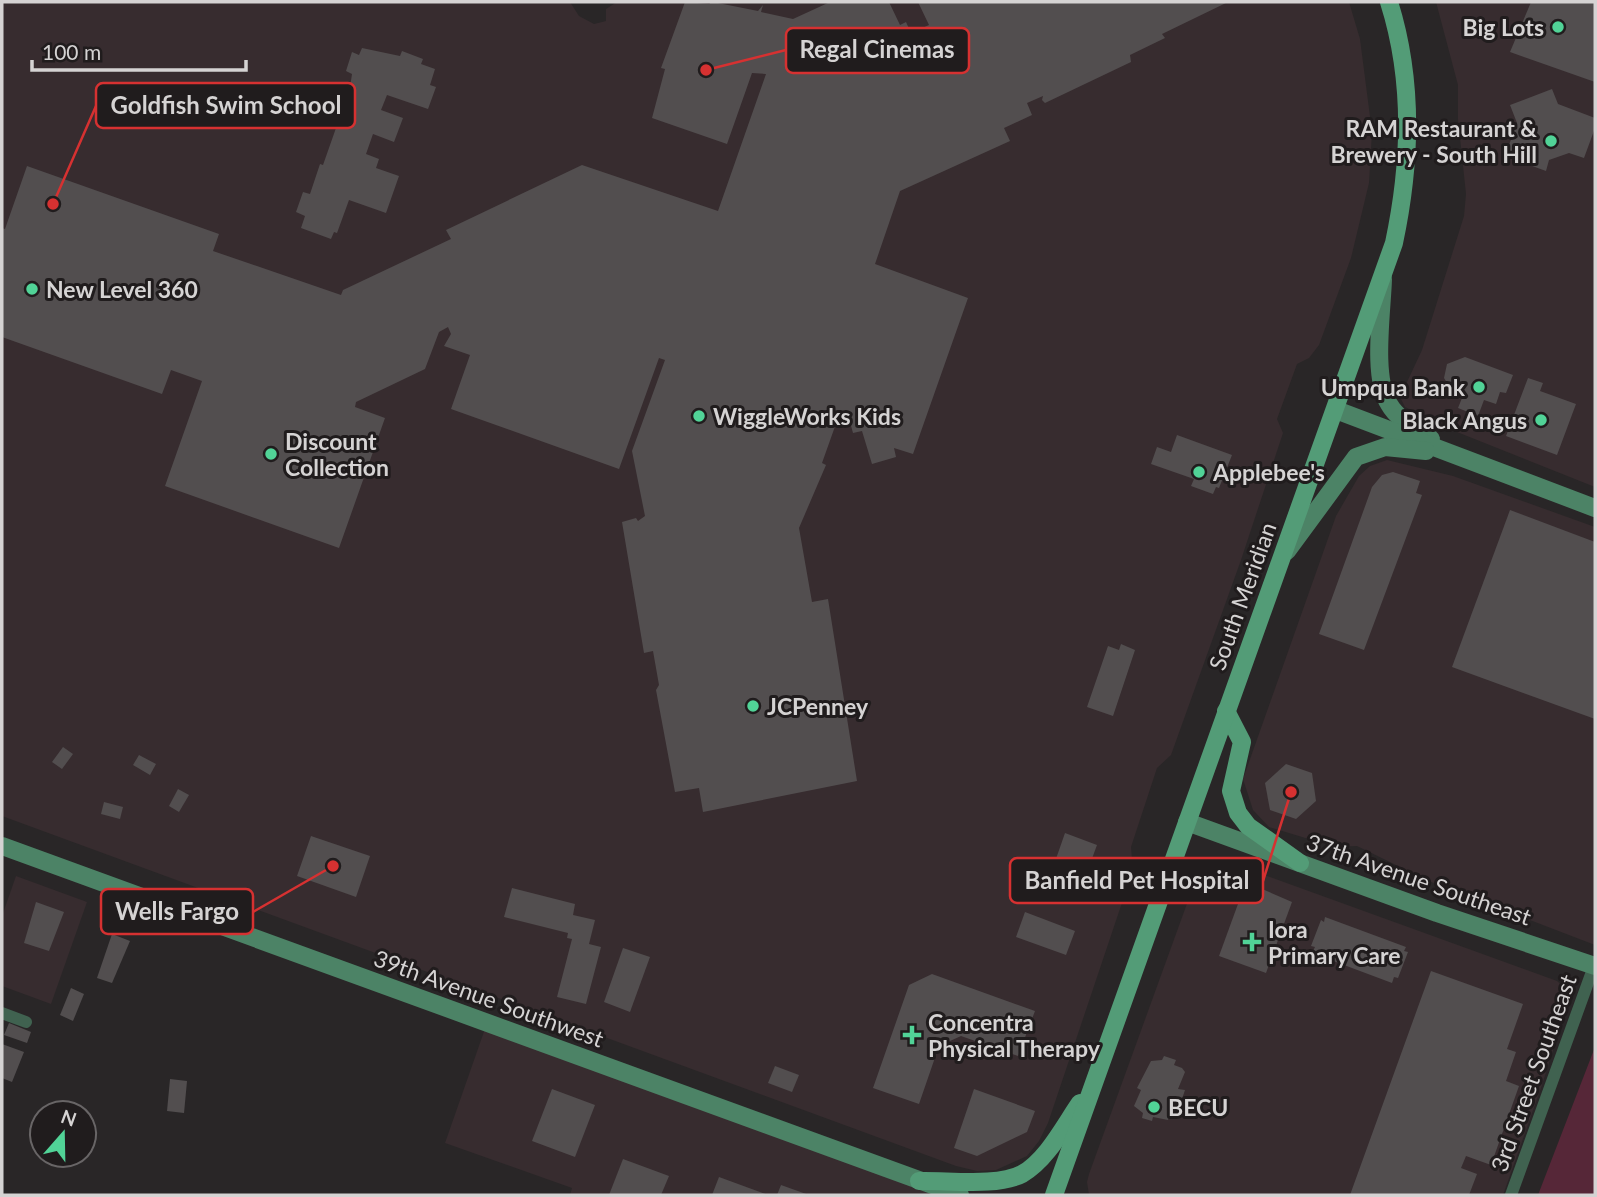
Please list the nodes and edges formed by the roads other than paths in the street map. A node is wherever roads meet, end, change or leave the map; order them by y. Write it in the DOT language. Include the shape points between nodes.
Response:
graph roads {
  1 [pos="1391,4"];
  2 [pos="1383,279"];
  3 [pos="1336,410"];
  4 [pos="1451,454"];
  5 [pos="1595,508"];
  6 [pos="1283,557"];
  7 [pos="1226,712"];
  8 [pos="1187,822"];
  9 [pos="2,846"];
  10 [pos="1300,863"];
  11 [pos="1595,966"];
  12 [pos="2,1013"];
  13 [pos="26,1022"];
  14 [pos="1094,1083"];
  15 [pos="919,1181"];
  16 [pos="939,1195"];
  17 [pos="960,1195"];
  18 [pos="1054,1195"];
  19 [pos="1511,1195"];
  1 -- 2 [label="main road, South Meridian" via="1405,78 1408,148 1400,216"];
  2 -- 3 [label="main road, South Meridian"];
  2 -- 4 [label="main road" via="1381,371 1385,395 1399,416"];
  3 -- 4 [label="main road"];
  3 -- 6 [label="main road, South Meridian"];
  4 -- 5 [label="main road"];
  4 -- 6 [label="main road" via="1385,447 1356,457"];
  6 -- 7 [label="main road, South Meridian"];
  7 -- 8 [label="main road, South Meridian"];
  7 -- 10 [label="main road" via="1242,742 1231,791 1238,813 1248,826"];
  8 -- 10 [label="main road, 37th Avenue Southeast"];
  8 -- 14 [label="main road, South Meridian"];
  9 -- 15 [label="main road, 39th Avenue Southwest"];
  10 -- 11 [label="main road, 37th Avenue Southeast"];
  11 -- 19 [label="street, 3rd Street Southeast"];
  12 -- 13 [label="street"];
  14 -- 15 [label="main road" via="1050,1147 1024,1173 993,1181"];
  14 -- 18 [label="main road, South Meridian"];
  15 -- 16 [label="main road"];
  15 -- 17 [label="main road, 39th Avenue Southwest"];
}
